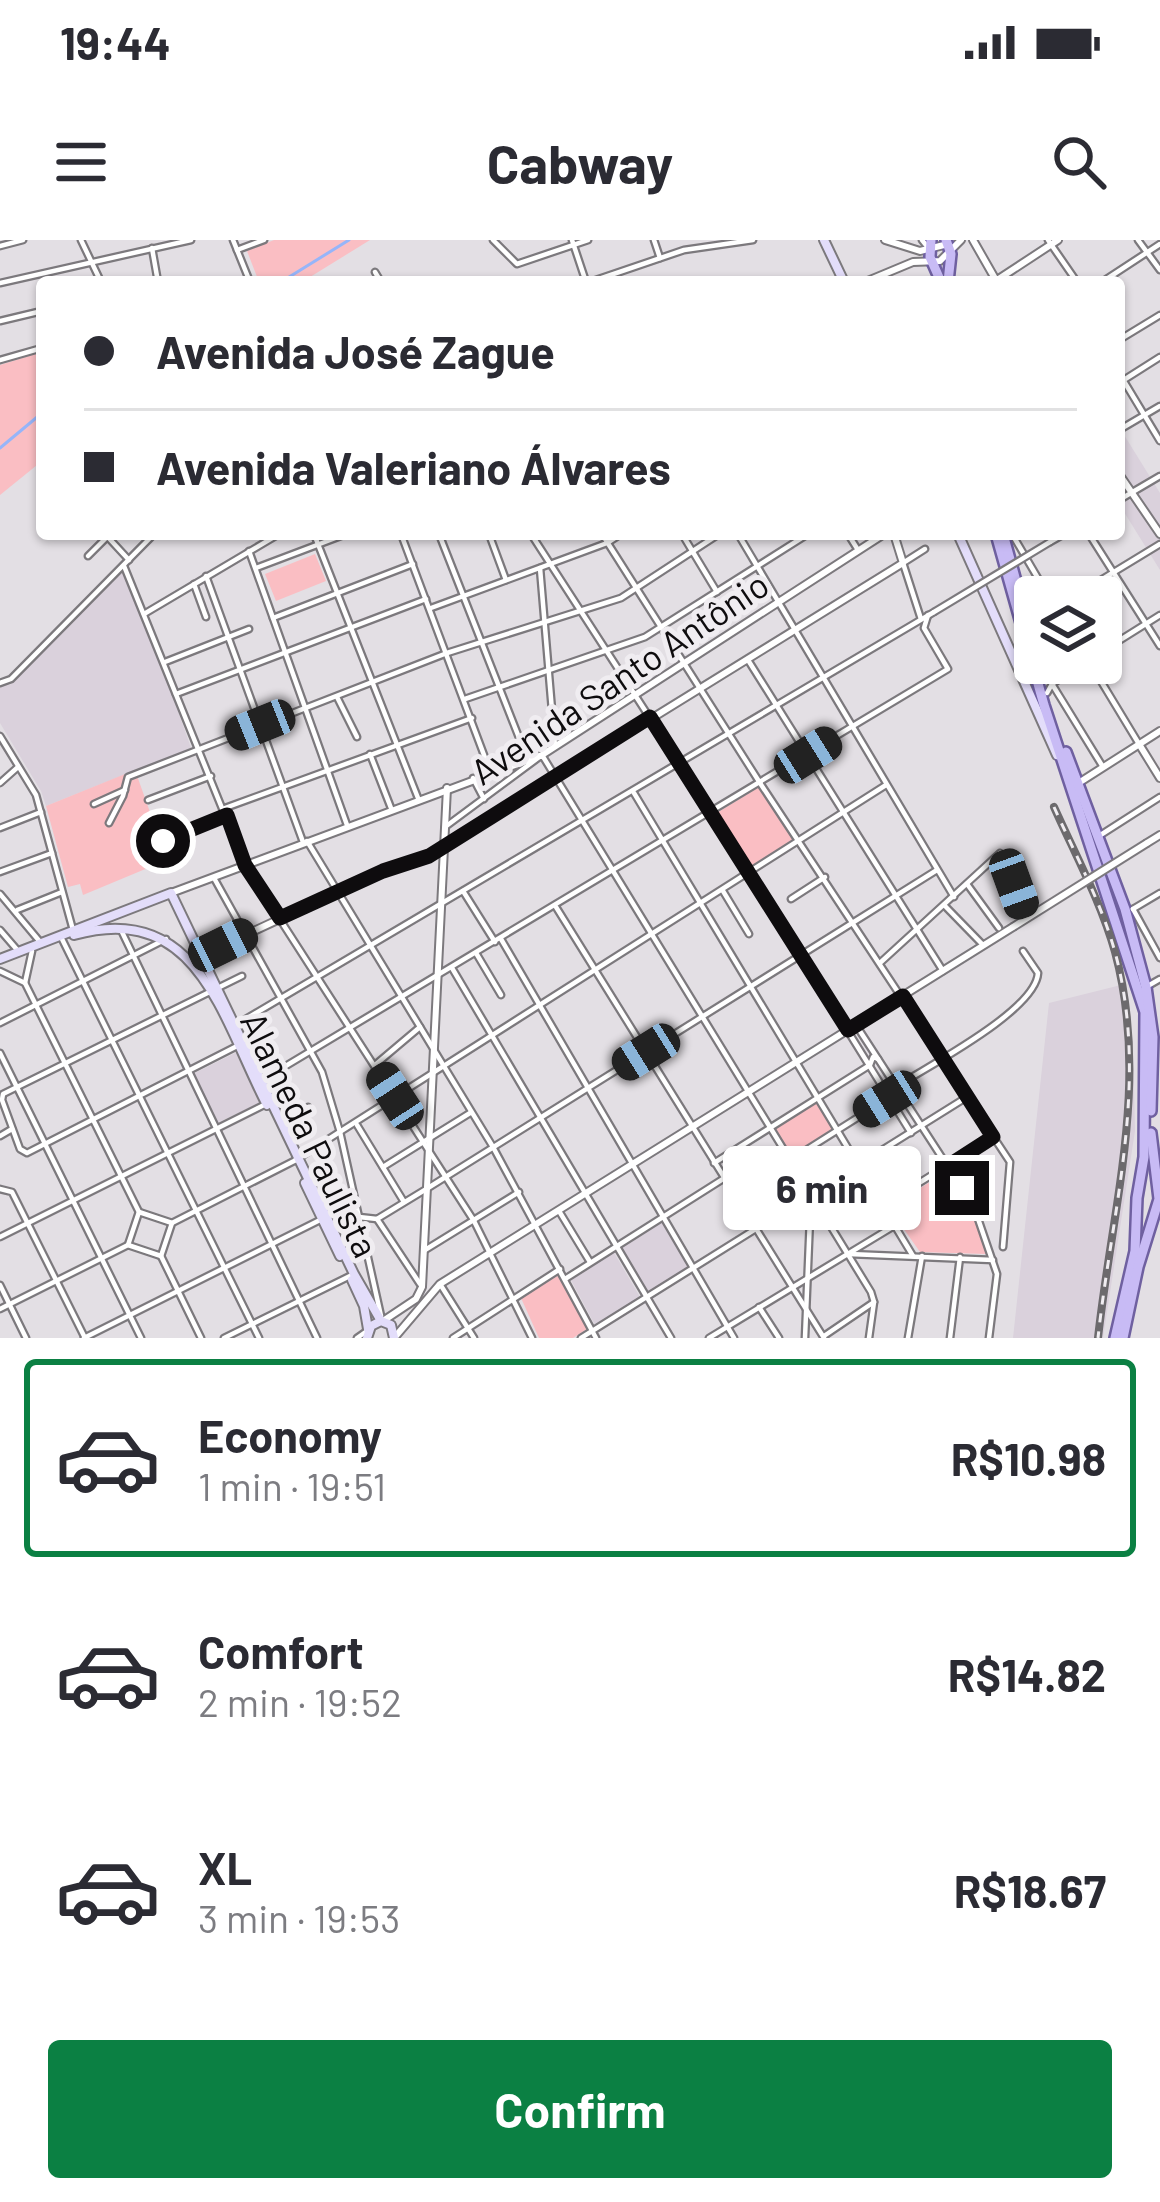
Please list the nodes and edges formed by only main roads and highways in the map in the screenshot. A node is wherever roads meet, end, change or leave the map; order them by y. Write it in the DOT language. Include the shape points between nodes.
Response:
graph roads {
  1 [pos="824,240"];
  2 [pos="928,242"];
  3 [pos="953,244"];
  4 [pos="841,276"];
  5 [pos="940,276"];
  6 [pos="945,276"];
  7 [pos="961,540"];
  8 [pos="1006,540"];
  9 [pos="1015,576"];
  10 [pos="1045,684"];
  11 [pos="1047,684"];
  12 [pos="1072,781"];
  13 [pos="1128,907"];
  14 [pos="131,909"];
  15 [pos="1123,919"];
  16 [pos="114,924"];
  17 [pos="136,929"];
  18 [pos="191,938"];
  19 [pos="166,939"];
  20 [pos="179,943"];
  21 [pos="200,956"];
  22 [pos="0,965"];
  23 [pos="213,988"];
  24 [pos="1156,1035"];
  25 [pos="240,1044"];
  26 [pos="1157,1062"];
  27 [pos="1156,1095"];
  28 [pos="268,1102"];
  29 [pos="296,1160"];
  30 [pos="1140,1183"];
  31 [pos="1159,1186"];
  32 [pos="1159,1205"];
  33 [pos="1136,1206"];
  34 [pos="352,1275"];
  35 [pos="382,1321"];
  36 [pos="368,1333"];
  37 [pos="394,1338"];
  38 [pos="1119,1338"];
  1 -- 4 [label="main road"];
  2 -- 5 [label="main road"];
  3 -- 6 [label="main road"];
  7 -- 12 [label="main road"];
  8 -- 9 [label="main road"];
  10 -- 12 [label="main road"];
  11 -- 12 [label="main road"];
  12 -- 13 [label="main road"];
  12 -- 15 [label="main road"];
  13 -- 15 [label="main road"];
  13 -- 15 [label="main road"];
  14 -- 16 [label="main road"];
  14 -- 17 [label="main road"];
  14 -- 18 [label="main road, Alameda Paulista" via="171,893"];
  15 -- 24 [label="main road"];
  15 -- 30 [label="main road" via="1145,1012"];
  16 -- 17 [label="main road, Alameda Paulista"];
  16 -- 22 [label="main road"];
  16 -- 22 [label="main road" via="73,930"];
  17 -- 19 [label="main road, Alameda Paulista"];
  18 -- 20 [label="main road"];
  18 -- 21 [label="main road, Alameda Paulista"];
  19 -- 20 [label="main road"];
  19 -- 23 [label="main road, Alameda Paulista"];
  20 -- 21 [label="main road"];
  21 -- 23 [label="main road, Alameda Paulista"];
  23 -- 25 [label="main road, Alameda Paulista"];
  24 -- 26 [label="main road"];
  25 -- 28 [label="main road, Alameda Paulista"];
  25 -- 28 [label="main road, Alameda Paulista"];
  26 -- 27 [label="main road"];
  27 -- 31 [label="main road" via="1151,1155"];
  28 -- 29 [label="main road, Alameda Paulista"];
  28 -- 29 [label="main road, Alameda Paulista"];
  29 -- 34 [label="main road, Alameda Paulista"];
  30 -- 31 [label="main road"];
  30 -- 33 [label="main road"];
  31 -- 32 [label="main road"];
  32 -- 33 [label="main road" via="1143,1212"];
  32 -- 38 [label="main road"];
  33 -- 38 [label="main road"];
  34 -- 35 [label="main road, Alameda Paulista"];
  34 -- 36 [label="main road, Alameda Paulista"];
  35 -- 36 [label="main road"];
  35 -- 37 [label="main road, Alameda Paulista"];
}
